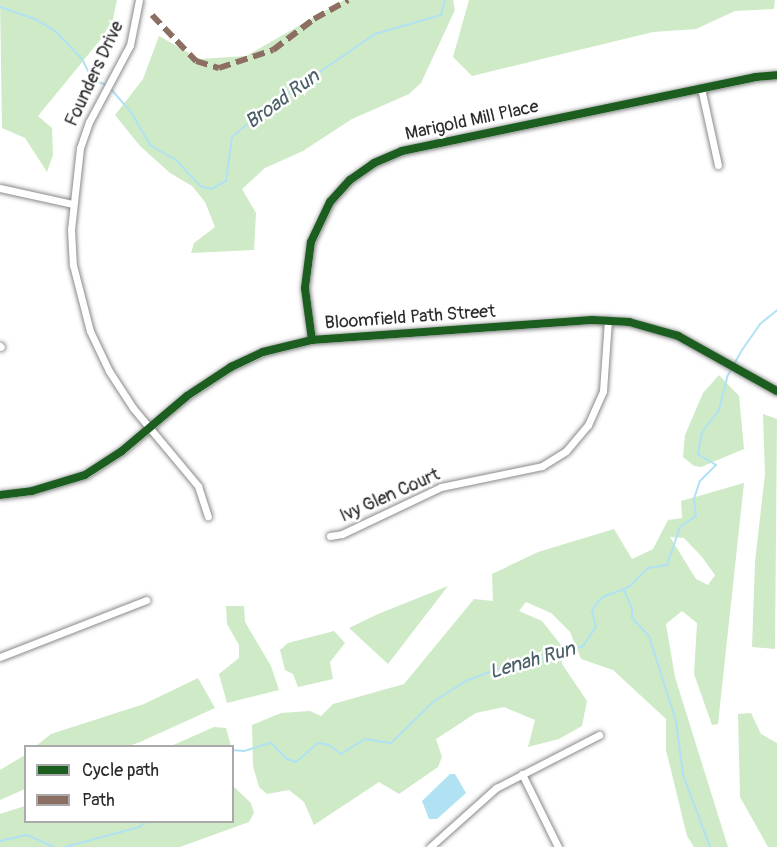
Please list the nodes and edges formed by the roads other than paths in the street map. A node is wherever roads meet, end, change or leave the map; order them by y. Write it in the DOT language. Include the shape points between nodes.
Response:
graph roads {
  1 [pos="139,0"];
  2 [pos="777,75"];
  3 [pos="700,88"];
  4 [pos="718,165"];
  5 [pos="0,188"];
  6 [pos="73,204"];
  7 [pos="608,320"];
  8 [pos="312,340"];
  9 [pos="777,391"];
  10 [pos="151,428"];
  11 [pos="0,495"];
  12 [pos="208,516"];
  13 [pos="330,536"];
  14 [pos="146,600"];
  15 [pos="0,657"];
  16 [pos="599,735"];
  17 [pos="522,774"];
  18 [pos="430,847"];
  19 [pos="558,847"];
  1 -- 6 [label="street, Founders Drive" via="130,45 80,148"];
  2 -- 3 [label="street, Marigold Mill Place"];
  3 -- 4 [label="street"];
  3 -- 8 [label="street, Marigold Mill Place" via="402,151 363,170 330,202 311,242 305,288"];
  5 -- 6 [label="street"];
  6 -- 10 [label="street, Founders Drive" via="73,265 90,332 109,371"];
  7 -- 8 [label="street, Bloomfield Path Street"];
  7 -- 9 [label="street, Bloomfield Path Street" via="661,330"];
  7 -- 13 [label="street, Ivy Glen Court" via="603,391 588,426 566,451 542,466 479,477 425,493 342,534"];
  8 -- 10 [label="street, Bloomfield Path Street" via="263,352 231,367 187,396"];
  10 -- 11 [label="street, Bloomfield Path Street" via="85,475 39,490"];
  10 -- 12 [label="street, Founders Drive" via="198,486"];
  14 -- 15 [label="street"];
  16 -- 17 [label="street"];
  17 -- 18 [label="street" via="480,801"];
  17 -- 19 [label="street"];
}
